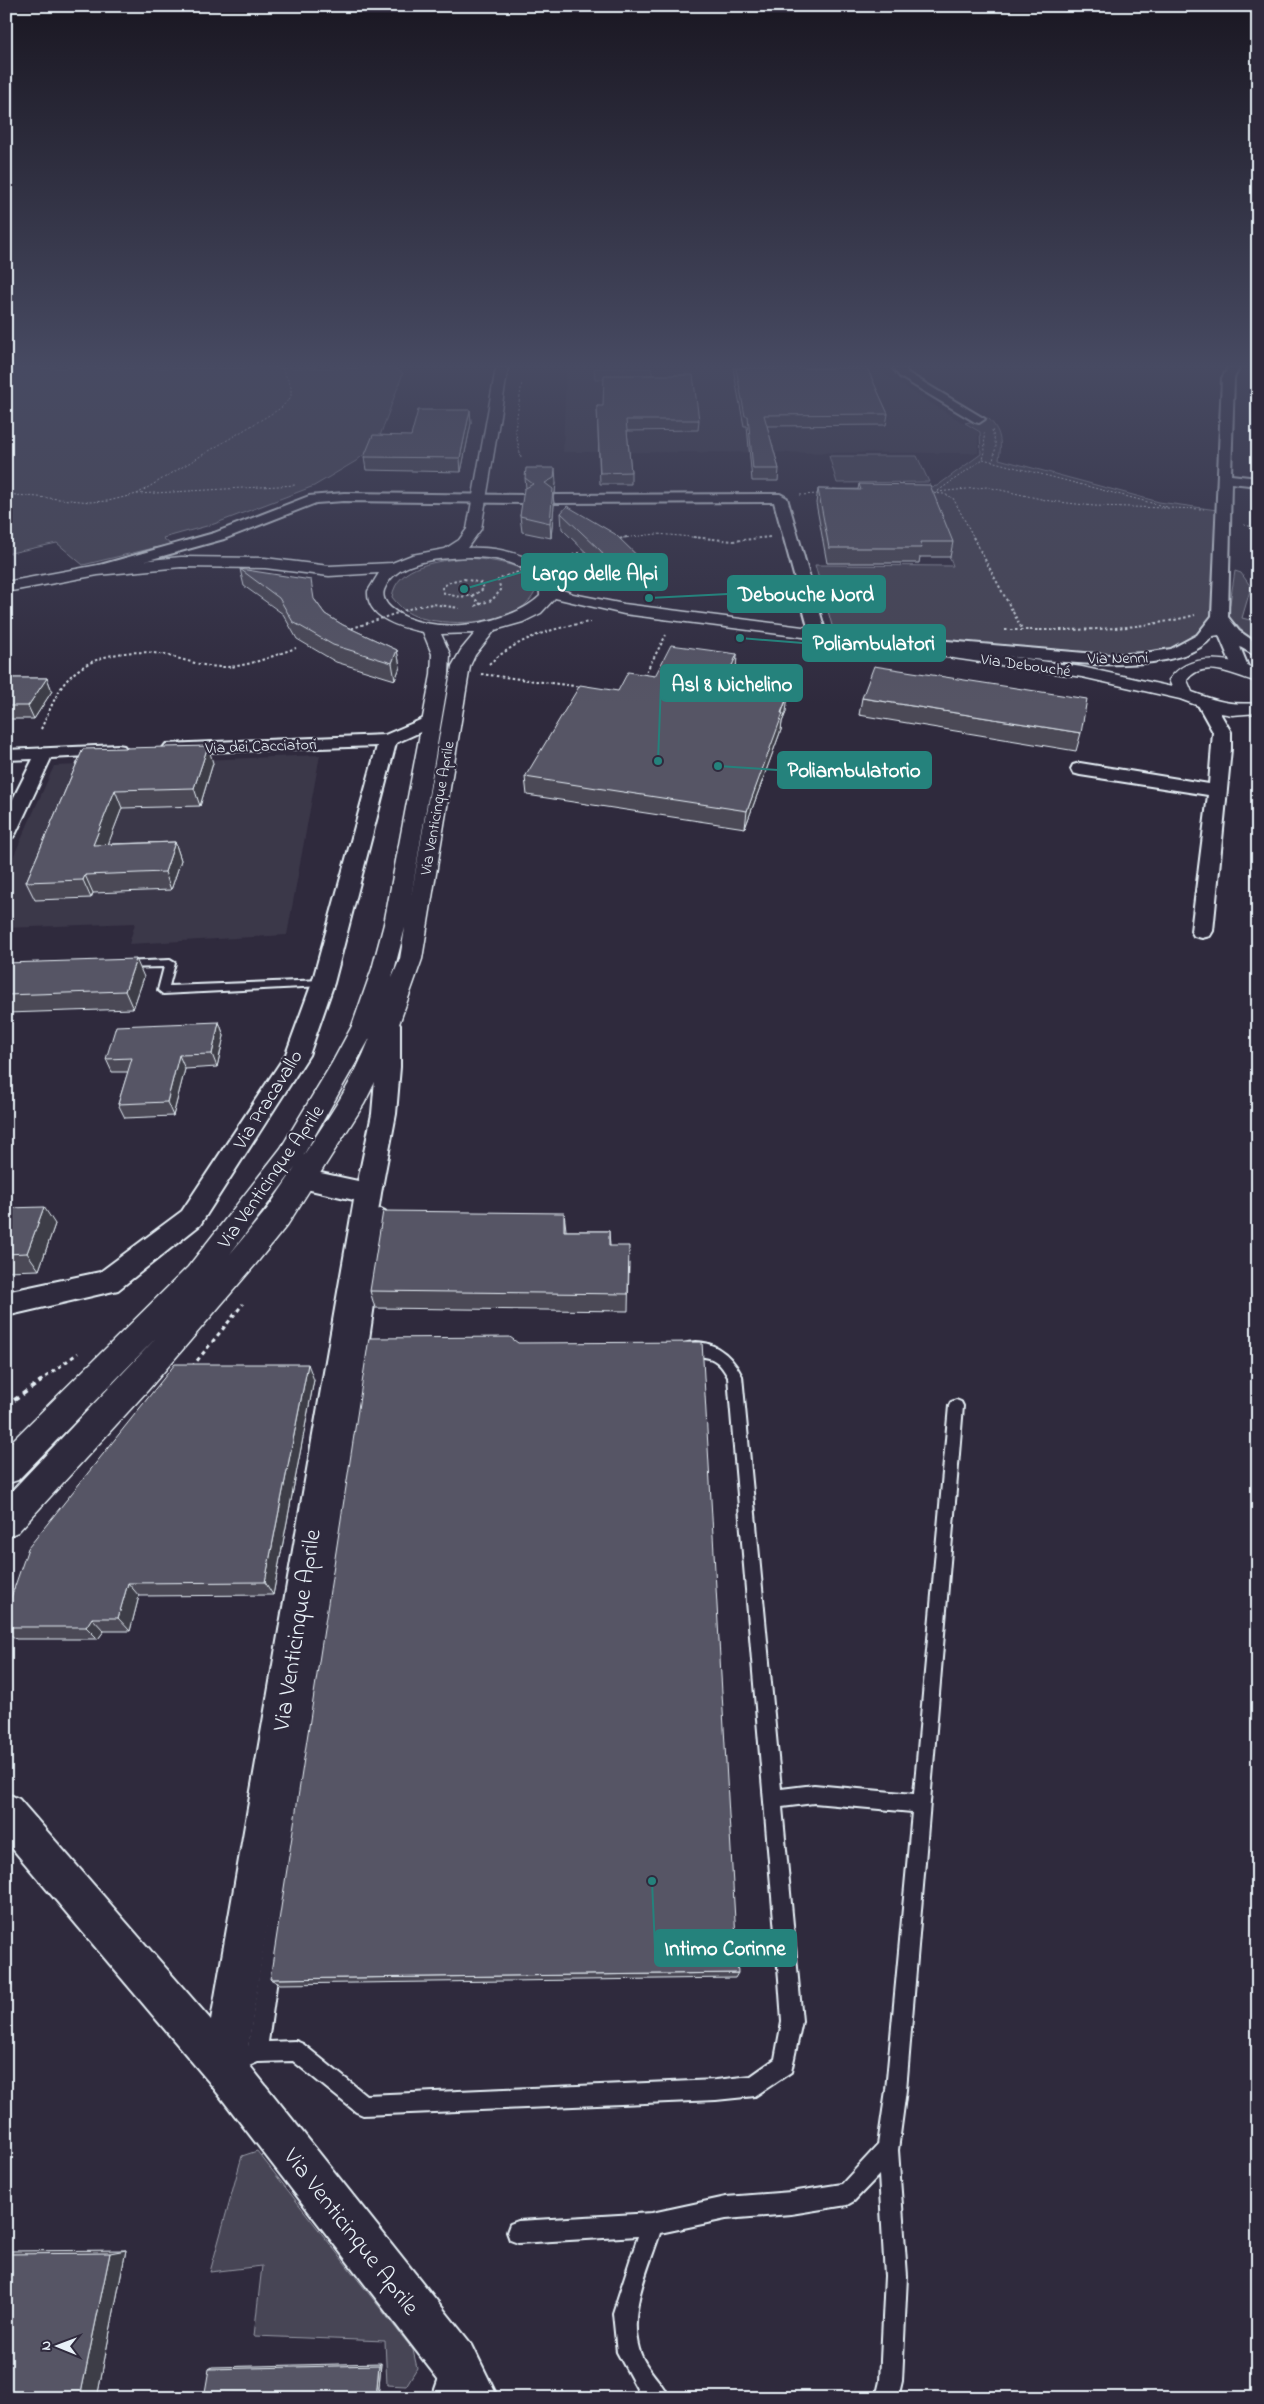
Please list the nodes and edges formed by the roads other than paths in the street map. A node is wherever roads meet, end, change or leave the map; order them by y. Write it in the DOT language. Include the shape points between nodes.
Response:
graph roads {
  1 [pos="483,480"];
  2 [pos="1224,480"];
  3 [pos="1243,480"];
  4 [pos="1258,482"];
  5 [pos="314,486"];
  6 [pos="344,497"];
  7 [pos="480,498"];
  8 [pos="525,499"];
  9 [pos="554,499"];
  10 [pos="474,530"];
  11 [pos="450,553"];
  12 [pos="493,553"];
  13 [pos="395,568"];
  14 [pos="98,570"];
  15 [pos="330,571"];
  16 [pos="6,587"];
  17 [pos="375,590"];
  18 [pos="549,590"];
  19 [pos="537,609"];
  20 [pos="624,609"];
  21 [pos="486,616"];
  22 [pos="1220,617"];
  23 [pos="430,628"];
  24 [pos="818,634"];
  25 [pos="865,640"];
  26 [pos="913,643"];
  27 [pos="1258,652"];
  28 [pos="1202,665"];
  29 [pos="1241,669"];
  30 [pos="1181,674"];
  31 [pos="1258,677"];
  32 [pos="1185,694"];
  33 [pos="1207,705"];
  34 [pos="1258,708"];
  35 [pos="1232,710"];
  36 [pos="432,720"];
  37 [pos="1222,732"];
  38 [pos="388,740"];
  39 [pos="153,749"];
  40 [pos="134,750"];
  41 [pos="45,753"];
  42 [pos="6,755"];
  43 [pos="425,756"];
  44 [pos="1080,769"];
  45 [pos="1218,791"];
  46 [pos="6,833"];
  47 [pos="1202,931"];
  48 [pos="112,966"];
  49 [pos="323,983"];
  50 [pos="388,1026"];
  51 [pos="302,1179"];
  52 [pos="367,1204"];
  53 [pos="6,1304"];
  54 [pos="665,1349"];
  55 [pos="956,1406"];
  56 [pos="6,1470"];
  57 [pos="6,1521"];
  58 [pos="773,1799"];
  59 [pos="922,1804"];
  60 [pos="6,1812"];
  61 [pos="240,2060"];
  62 [pos="888,2150"];
  63 [pos="652,2224"];
  64 [pos="518,2232"];
  65 [pos="457,2386"];
  66 [pos="658,2398"];
  67 [pos="887,2398"];
  1 -- 7 [label="main road"];
  2 -- 22 [label="street"];
  3 -- 4 [label="street"];
  5 -- 6 [label="street"];
  6 -- 7 [label="street"];
  6 -- 14 [label="street" via="314,500 219,536"];
  7 -- 8 [label="street"];
  7 -- 10 [label="main road"];
  9 -- 24 [label="street" via="780,498"];
  10 -- 11 [label="main road"];
  10 -- 12 [label="main road"];
  11 -- 12 [label="main road"];
  11 -- 13 [label="main road" via="417,559"];
  12 -- 18 [label="main road" via="536,567 547,578"];
  13 -- 15 [label="main road"];
  13 -- 17 [label="main road" via="382,578"];
  14 -- 15 [label="main road" via="181,562 239,562"];
  14 -- 16 [label="main road"];
  15 -- 17 [label="main road"];
  17 -- 23 [label="main road" via="377,603 388,614"];
  18 -- 19 [label="main road" via="544,603"];
  18 -- 20 [label="main road, Via Debouché" via="570,598"];
  19 -- 20 [label="main road, Via Debouché"];
  19 -- 21 [label="main road" via="512,621"];
  20 -- 24 [label="main road, Via Debouché"];
  21 -- 23 [label="main road" via="462,630"];
  21 -- 50 [label="main road, Via Venticinque Aprile" via="461,666 411,959"];
  22 -- 26 [label="street, Via Nenni" via="1203,638 1175,653 1145,658 1108,660"];
  22 -- 27 [label="street" via="1233,634"];
  22 -- 28 [label="street"];
  22 -- 29 [label="street"];
  23 -- 36 [label="main road, Via Venticinque Aprile" via="441,654"];
  24 -- 25 [label="main road, Via Debouché"];
  25 -- 26 [label="main road, Via Debouché"];
  25 -- 32 [label="main road, Via Debouché" via="1082,672"];
  26 -- 30 [label="main road, Via Debouché" via="1090,666"];
  28 -- 29 [label="main road, Via Debouché"];
  28 -- 30 [label="main road, Via Debouché"];
  29 -- 31 [label="main road, Via Debouché"];
  30 -- 32 [label="main road" via="1178,680"];
  32 -- 33 [label="main road, Via Debouché"];
  33 -- 35 [label="main road, Via Debouché"];
  33 -- 37 [label="street"];
  34 -- 35 [label="main road, Via Debouché"];
  35 -- 37 [label="street"];
  36 -- 38 [label="street, Via Venticinque Aprile"];
  36 -- 43 [label="main road, Via Venticinque Aprile"];
  37 -- 45 [label="street"];
  38 -- 39 [label="street, Via dei Cacciatori"];
  38 -- 43 [label="street, Via Venticinque Aprile"];
  38 -- 49 [label="street, Via Pracavallo"];
  40 -- 41 [label="street"];
  41 -- 42 [label="street"];
  41 -- 46 [label="street"];
  43 -- 56 [label="main road, Via Venticinque Aprile" via="384,969 364,1026 313,1118 271,1182 198,1275"];
  44 -- 45 [label="street"];
  45 -- 47 [label="street"];
  48 -- 49 [label="lane" via="170,963 163,990"];
  49 -- 53 [label="street, Via Pracavallo" via="297,1055 191,1218 108,1282"];
  50 -- 51 [label="main road, Via Venticinque Aprile" via="351,1104"];
  50 -- 52 [label="street, Via Venticinque Aprile" via="384,1114"];
  51 -- 52 [label="street, Via Venticinque Aprile"];
  51 -- 57 [label="main road, Via Venticinque Aprile" via="245,1257"];
  52 -- 61 [label="street, Via Venticinque Aprile"];
  54 -- 58 [label="lane" via="714,1352 728,1361 735,1376"];
  55 -- 59 [label="lane"];
  58 -- 59 [label="lane" via="814,1794"];
  58 -- 61 [label="lane" via="792,2021 784,2065 754,2086 364,2105 296,2051"];
  59 -- 62 [label="lane"];
  60 -- 61 [label="street, Via Venticinque Aprile"];
  61 -- 65 [label="street, Via Venticinque Aprile"];
  62 -- 63 [label="lane" via="848,2194 726,2208"];
  62 -- 67 [label="lane" via="896,2276 891,2380"];
  63 -- 64 [label="lane"];
  63 -- 66 [label="lane" via="624,2313 628,2352 646,2386"];
}
